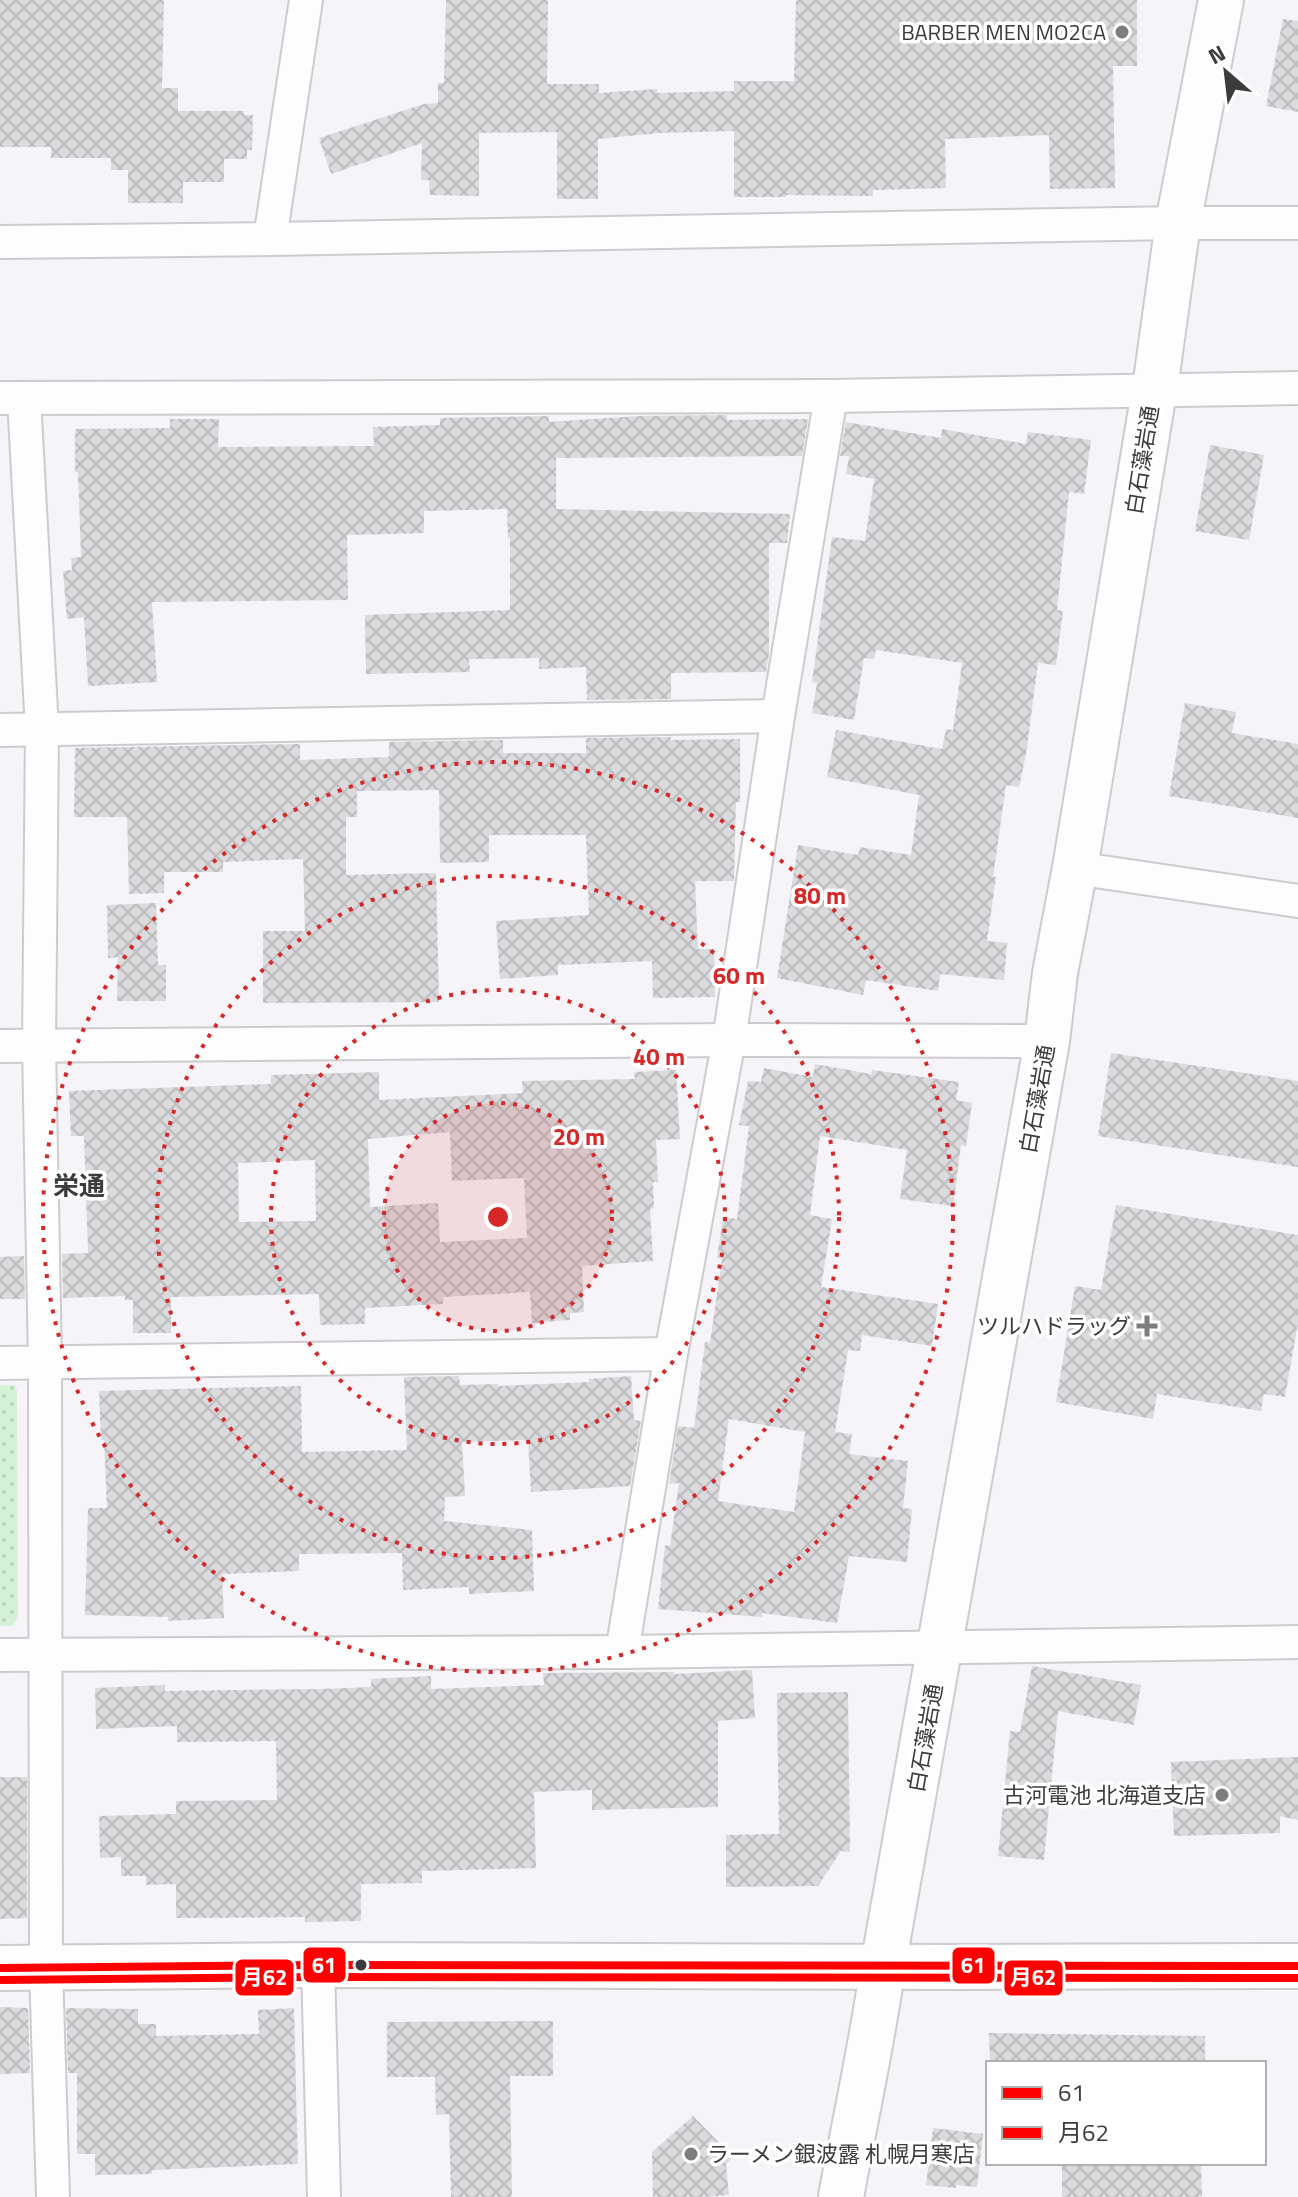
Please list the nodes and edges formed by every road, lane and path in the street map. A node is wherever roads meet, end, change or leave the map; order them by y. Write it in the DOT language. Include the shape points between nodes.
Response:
graph roads {
  1 [pos="306,0"];
  2 [pos="1221,0"];
  3 [pos="1178,223"];
  4 [pos="1298,223"];
  5 [pos="270,239"];
  6 [pos="0,242"];
  7 [pos="1155,382"];
  8 [pos="1298,388"];
  9 [pos="831,396"];
  10 [pos="12,398"];
  11 [pos="778,716"];
  12 [pos="0,730"];
  13 [pos="42,730"];
  14 [pos="1075,868"];
  15 [pos="1298,901"];
  16 [pos="729,1040"];
  17 [pos="1047,1041"];
  18 [pos="0,1046"];
  19 [pos="39,1046"];
  20 [pos="671,1354"];
  21 [pos="0,1363"];
  22 [pos="45,1363"];
  23 [pos="1298,1642"];
  24 [pos="941,1647"];
  25 [pos="622,1652"];
  26 [pos="45,1654"];
  27 [pos="0,1655"];
  28 [pos="318,1965"];
  29 [pos="883,1966"];
  30 [pos="1298,1966"];
  31 [pos="0,1968"];
  32 [pos="46,1968"];
  33 [pos="842,2190"];
  34 [pos="53,2197"];
  35 [pos="324,2197"];
  1 -- 5 [label="street"];
  2 -- 3 [label="main road, 白石藻岩通"];
  3 -- 4 [label="street"];
  3 -- 5 [label="street"];
  3 -- 7 [label="main road, 白石藻岩通"];
  5 -- 6 [label="street"];
  7 -- 8 [label="street"];
  7 -- 9 [label="street"];
  7 -- 14 [label="main road, 白石藻岩通"];
  9 -- 10 [label="street"];
  9 -- 11 [label="street"];
  10 -- 13 [label="street"];
  11 -- 13 [label="street"];
  11 -- 16 [label="street"];
  12 -- 13 [label="street"];
  13 -- 19 [label="street"];
  14 -- 15 [label="street"];
  14 -- 17 [label="main road, 白石藻岩通"];
  16 -- 17 [label="street"];
  16 -- 19 [label="street"];
  16 -- 20 [label="street"];
  17 -- 24 [label="main road, 白石藻岩通"];
  18 -- 19 [label="street"];
  19 -- 22 [label="street"];
  20 -- 22 [label="street"];
  20 -- 25 [label="street"];
  21 -- 22 [label="street"];
  22 -- 26 [label="street"];
  23 -- 24 [label="street"];
  24 -- 25 [label="street"];
  24 -- 29 [label="main road, 白石藻岩通"];
  25 -- 26 [label="street"];
  26 -- 27 [label="street"];
  26 -- 32 [label="street"];
  28 -- 29 [label="main road"];
  28 -- 32 [label="main road"];
  28 -- 35 [label="street"];
  29 -- 30 [label="main road"];
  29 -- 33 [label="main road, 白石藻岩通"];
  31 -- 32 [label="main road"];
  32 -- 34 [label="street"];
}
